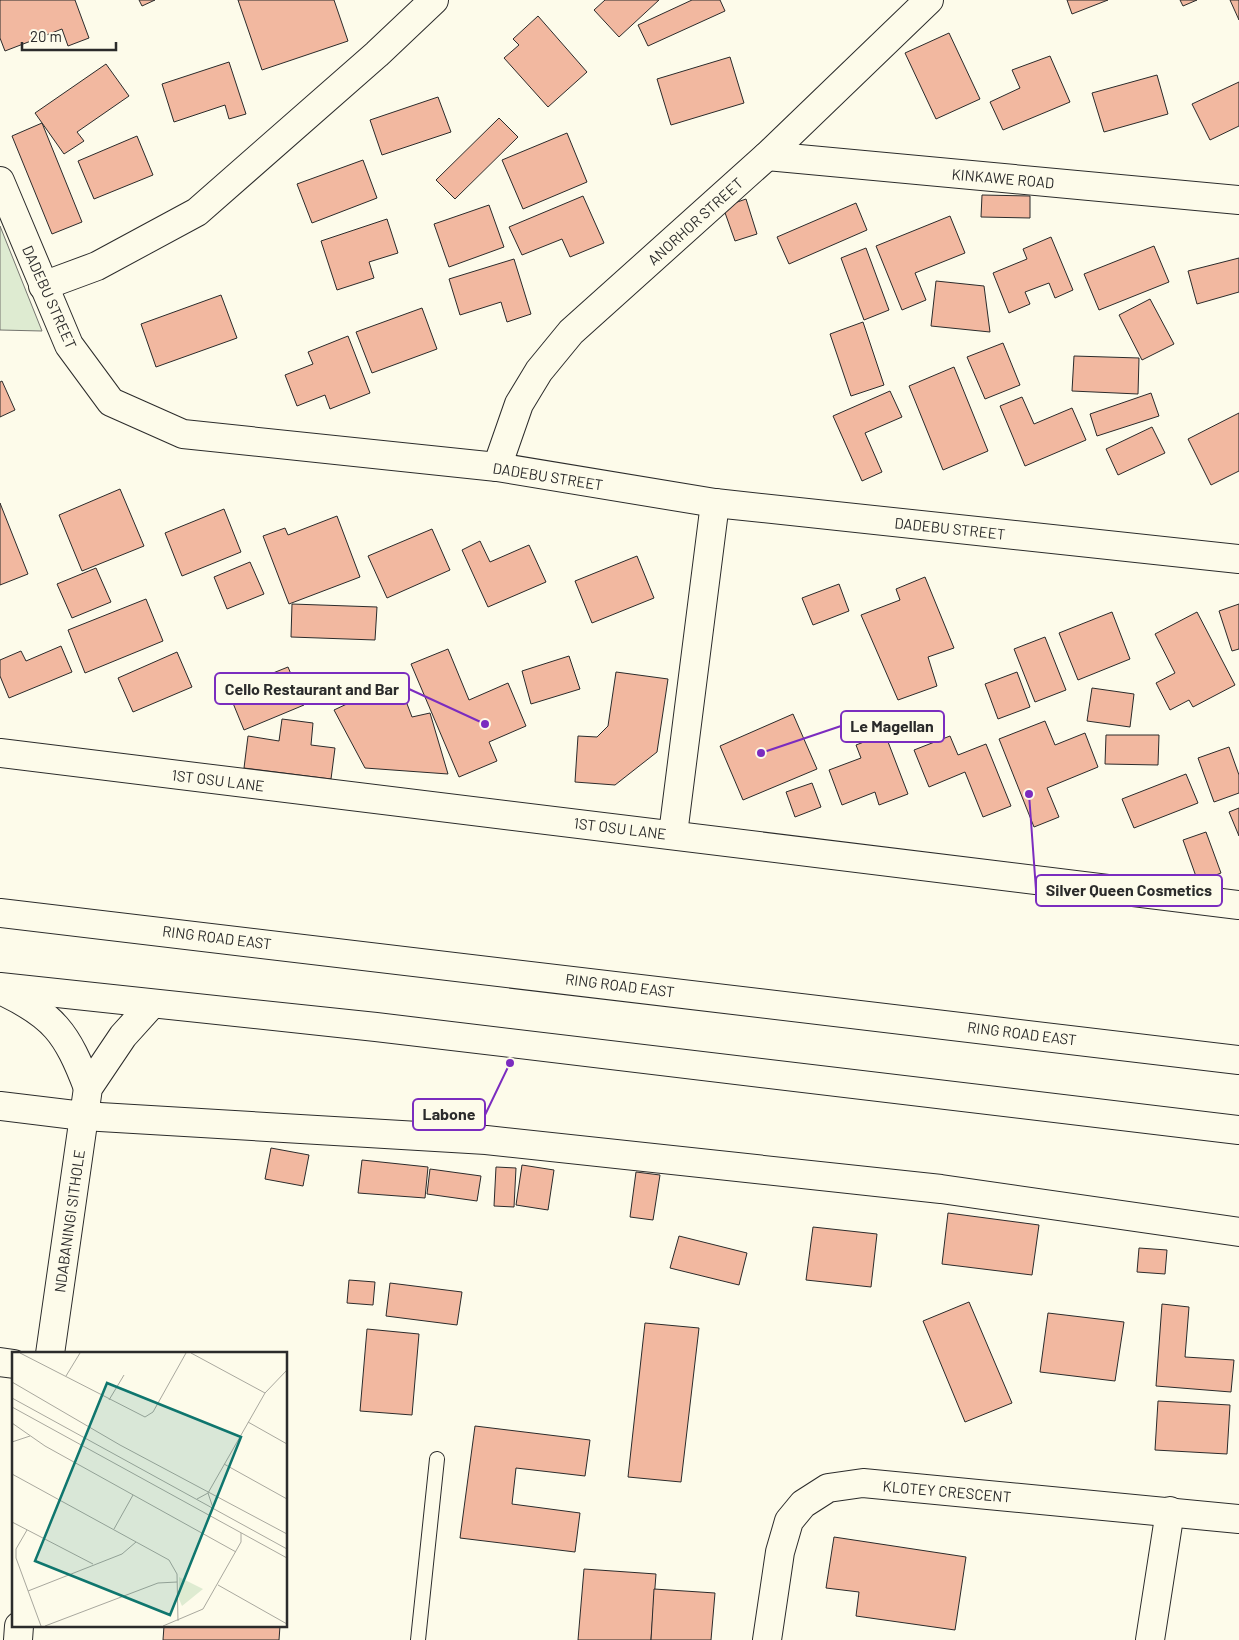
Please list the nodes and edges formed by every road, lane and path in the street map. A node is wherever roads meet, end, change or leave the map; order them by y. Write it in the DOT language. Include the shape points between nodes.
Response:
graph roads {
  1 [pos="434,0"];
  2 [pos="929,0"];
  3 [pos="767,156"];
  4 [pos="0,181"];
  5 [pos="1239,200"];
  6 [pos="43,286"];
  7 [pos="497,467"];
  8 [pos="715,503"];
  9 [pos="1239,559"];
  10 [pos="0,753"];
  11 [pos="673,834"];
  12 [pos="1239,905"];
  13 [pos="0,912"];
  14 [pos="0,988"];
  15 [pos="150,1005"];
  16 [pos="1239,1060"];
  17 [pos="88,1088"];
  18 [pos="0,1106"];
  19 [pos="83,1116"];
  20 [pos="1239,1130"];
  21 [pos="1239,1232"];
  22 [pos="50,1352"];
  23 [pos="437,1459"];
  24 [pos="1170,1511"];
  25 [pos="1239,1519"];
  26 [pos="418,1640"];
  27 [pos="767,1640"];
  28 [pos="1150,1640"];
  1 -- 6 [label="street" via="197,212 97,266"];
  2 -- 3 [label="street, ANORHOR STREET"];
  3 -- 5 [label="street, KINKAWE ROAD"];
  3 -- 7 [label="street, ANORHOR STREET" via="571,332 539,371 520,404"];
  4 -- 6 [label="street, DADEBU STREET"];
  6 -- 7 [label="street, DADEBU STREET" via="69,345 110,402 183,434"];
  7 -- 8 [label="street, DADEBU STREET"];
  8 -- 9 [label="street, DADEBU STREET"];
  8 -- 11 [label="street"];
  10 -- 11 [label="street, 1ST OSU LANE"];
  11 -- 12 [label="street, 1ST OSU LANE"];
  13 -- 16 [label="street, RING ROAD EAST"];
  14 -- 15 [label="street"];
  14 -- 17 [label="street" via="27,1002 51,1021 73,1049"];
  15 -- 17 [label="street, NDABANINGI SITHOLE" via="123,1036"];
  15 -- 20 [label="street" via="376,1027"];
  17 -- 19 [label="street, NDABANINGI SITHOLE"];
  18 -- 19 [label="street"];
  19 -- 21 [label="street" via="486,1140 941,1188"];
  19 -- 22 [label="street, NDABANINGI SITHOLE"];
  23 -- 26 [label="lane"];
  24 -- 25 [label="street, KLOTEY CRESCENT"];
  24 -- 27 [label="street, KLOTEY CRESCENT" via="862,1483 828,1488 803,1504 789,1521 780,1552"];
  24 -- 28 [label="street"];
}
